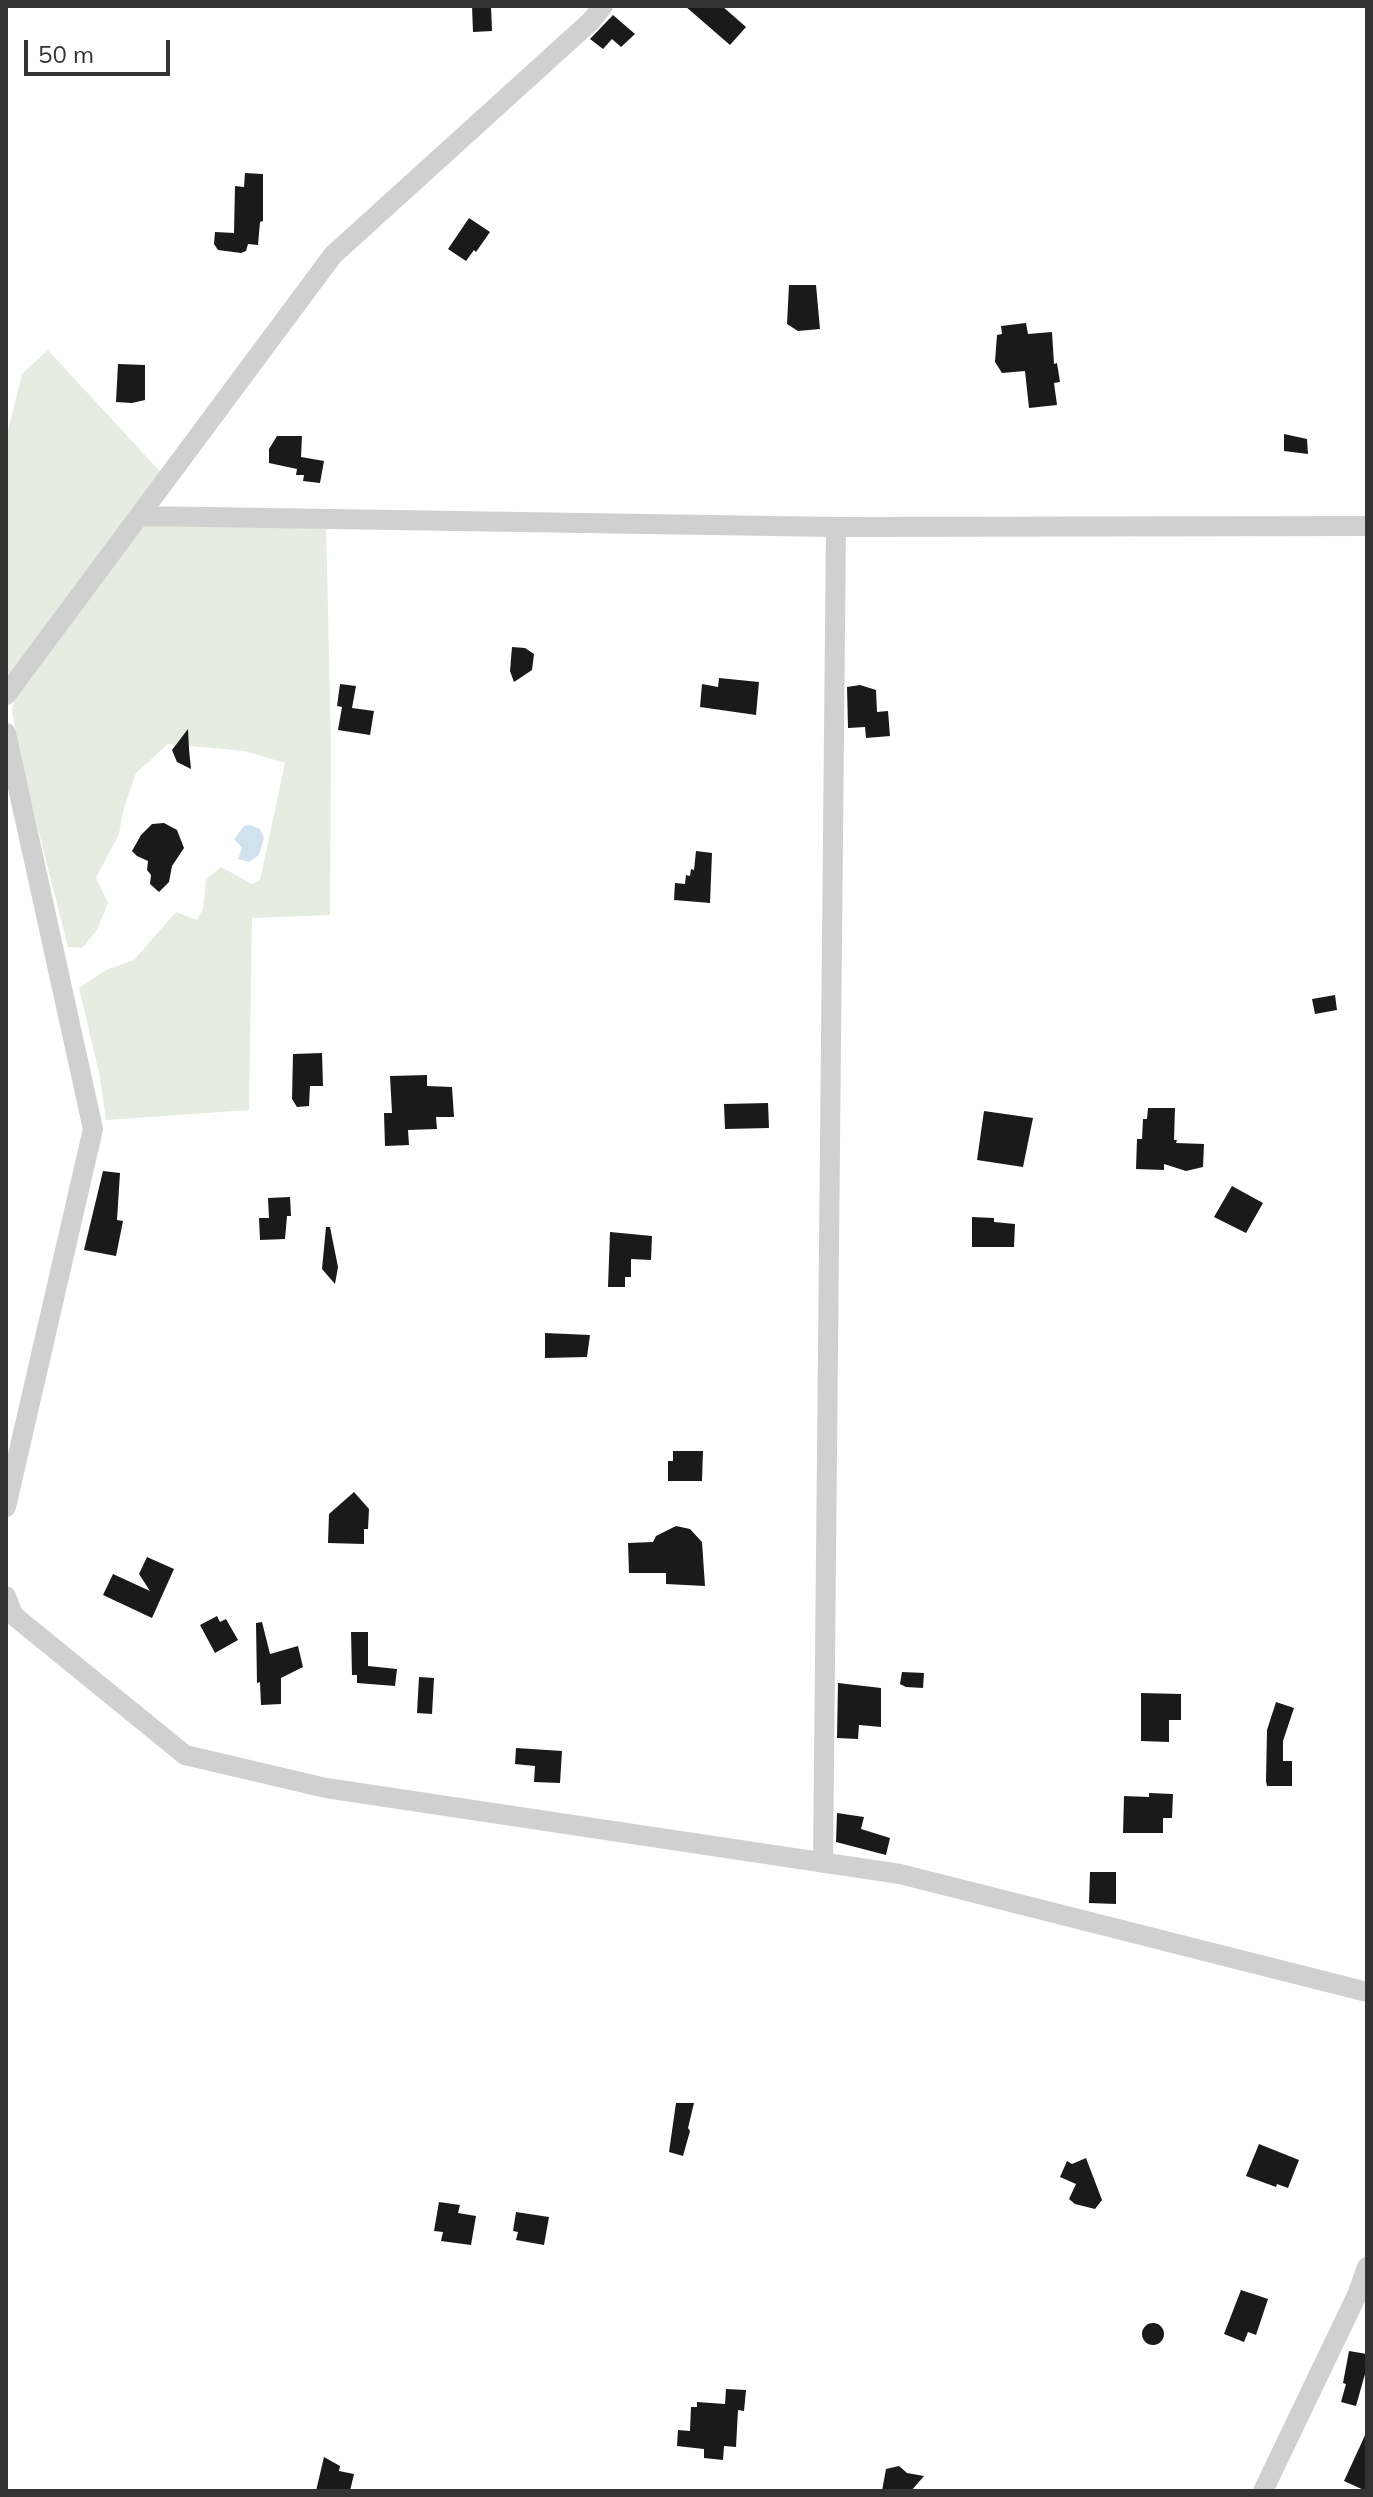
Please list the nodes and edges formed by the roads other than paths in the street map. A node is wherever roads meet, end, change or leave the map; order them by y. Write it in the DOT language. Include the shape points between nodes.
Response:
graph roads {
  1 [pos="603,6"];
  2 [pos="141,516"];
  3 [pos="1367,526"];
  4 [pos="836,527"];
  5 [pos="6,695"];
  6 [pos="6,733"];
  7 [pos="6,1507"];
  8 [pos="6,1596"];
  9 [pos="823,1863"];
  10 [pos="1367,1992"];
  11 [pos="1367,2267"];
  12 [pos="1263,2491"];
  1 -- 2 [label="street" via="333,255"];
  2 -- 4 [label="street"];
  2 -- 5 [label="street"];
  3 -- 4 [label="street"];
  4 -- 9 [label="street"];
  6 -- 7 [label="street" via="93,1129"];
  8 -- 9 [label="street" via="13,1615 185,1755 326,1788"];
  9 -- 10 [label="street" via="900,1874"];
  11 -- 12 [label="street"];
}
